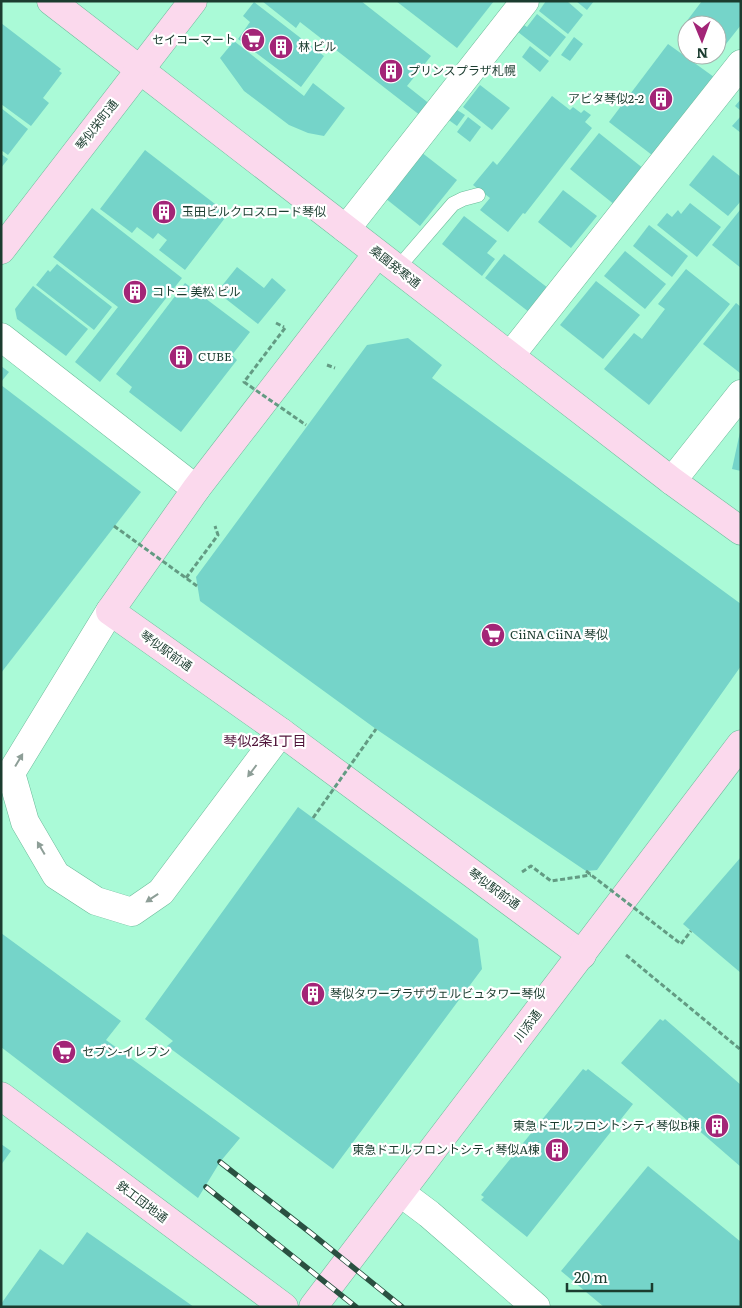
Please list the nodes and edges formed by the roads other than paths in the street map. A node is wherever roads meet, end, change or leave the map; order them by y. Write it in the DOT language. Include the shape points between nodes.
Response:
graph roads {
  1 [pos="51,1"];
  2 [pos="193,1"];
  3 [pos="525,1"];
  4 [pos="741,64"];
  5 [pos="140,70"];
  6 [pos="478,195"];
  7 [pos="346,229"];
  8 [pos="1,250"];
  9 [pos="387,262"];
  10 [pos="1,338"];
  11 [pos="510,356"];
  12 [pos="741,394"];
  13 [pos="672,481"];
  14 [pos="196,490"];
  15 [pos="741,531"];
  16 [pos="110,610"];
  17 [pos="281,732"];
  18 [pos="741,744"];
  19 [pos="582,955"];
  20 [pos="1,1096"];
  21 [pos="401,1193"];
  22 [pos="284,1307"];
  23 [pos="313,1307"];
  24 [pos="536,1307"];
  1 -- 5 [label="street, 桑園発寒通"];
  2 -- 5 [label="street, 琴似栄町通"];
  3 -- 7 [label="street"];
  4 -- 11 [label="street"];
  5 -- 7 [label="street, 桑園発寒通"];
  5 -- 8 [label="street, 琴似栄町通"];
  6 -- 9 [label="lane" via="453,204"];
  7 -- 9 [label="street, 桑園発寒通"];
  9 -- 11 [label="street, 桑園発寒通"];
  9 -- 14 [label="street"];
  10 -- 14 [label="street"];
  11 -- 13 [label="street, 桑園発寒通"];
  12 -- 13 [label="street"];
  13 -- 15 [label="street, 桑園発寒通"];
  14 -- 16 [label="street"];
  16 -- 17 [label="street, 琴似駅前通"];
  17 -- 16 [label="street, one-way" via="161,892 132,912 96,901 56,875 25,822 11,773"];
  17 -- 19 [label="street, 琴似駅前通"];
  18 -- 19 [label="street, 川添通"];
  19 -- 21 [label="street, 川添通"];
  20 -- 22 [label="street, 鉄工団地通"];
  21 -- 23 [label="street, 川添通"];
  21 -- 24 [label="street"];
}
